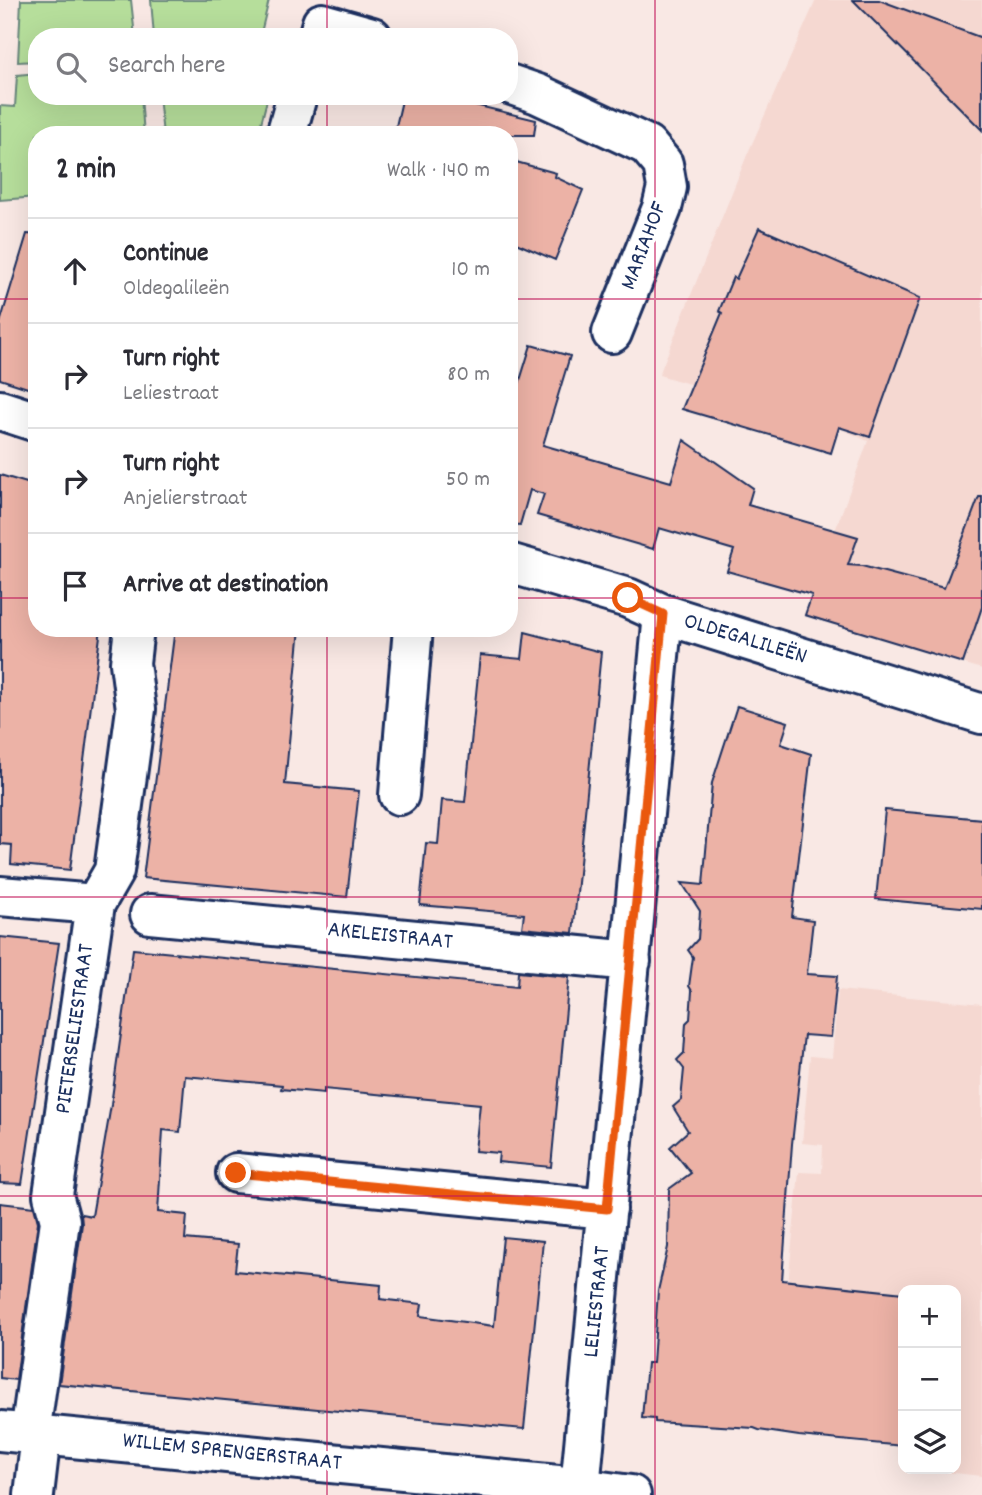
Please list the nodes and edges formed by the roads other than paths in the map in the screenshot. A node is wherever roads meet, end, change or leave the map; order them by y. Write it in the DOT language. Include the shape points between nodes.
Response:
graph roads {
  1 [pos="518,87"];
  2 [pos="294,105"];
  3 [pos="289,126"];
  4 [pos="612,333"];
  5 [pos="0,410"];
  6 [pos="28,419"];
  7 [pos="518,567"];
  8 [pos="663,614"];
  9 [pos="133,637"];
  10 [pos="412,637"];
  11 [pos="982,714"];
  12 [pos="398,794"];
  13 [pos="0,896"];
  14 [pos="95,904"];
  15 [pos="150,914"];
  16 [pos="631,961"];
  17 [pos="236,1173"];
  18 [pos="607,1209"];
  19 [pos="24,1433"];
  20 [pos="565,1489"];
  21 [pos="34,1495"];
  22 [pos="631,1495"];
  1 -- 4 [label="street, MARIAHOF" via="647,145 663,163 667,187 662,208"];
  2 -- 3 [label="street"];
  5 -- 6 [label="street"];
  7 -- 8 [label="street, OLDEGALILEËN" via="628,598"];
  8 -- 11 [label="street, OLDEGALILEËN"];
  8 -- 16 [label="street, LELIESTRAAT"];
  9 -- 14 [label="street, PIETERSELIESTRAAT" via="130,663 136,709 114,871"];
  10 -- 12 [label="street"];
  13 -- 14 [label="street"];
  14 -- 19 [label="street, PIETERSELIESTRAAT" via="53,1195 61,1221"];
  15 -- 16 [label="street, AKELEISTRAAT"];
  16 -- 18 [label="street, LELIESTRAAT"];
  17 -- 18 [label="street"];
  18 -- 20 [label="street, LELIESTRAAT"];
  19 -- 20 [label="street, WILLEM SPRENGERSTRAAT"];
  19 -- 21 [label="street, PIETERSELIESTRAAT"];
  20 -- 22 [label="street, WILLEM SPRENGERSTRAAT"];
}
